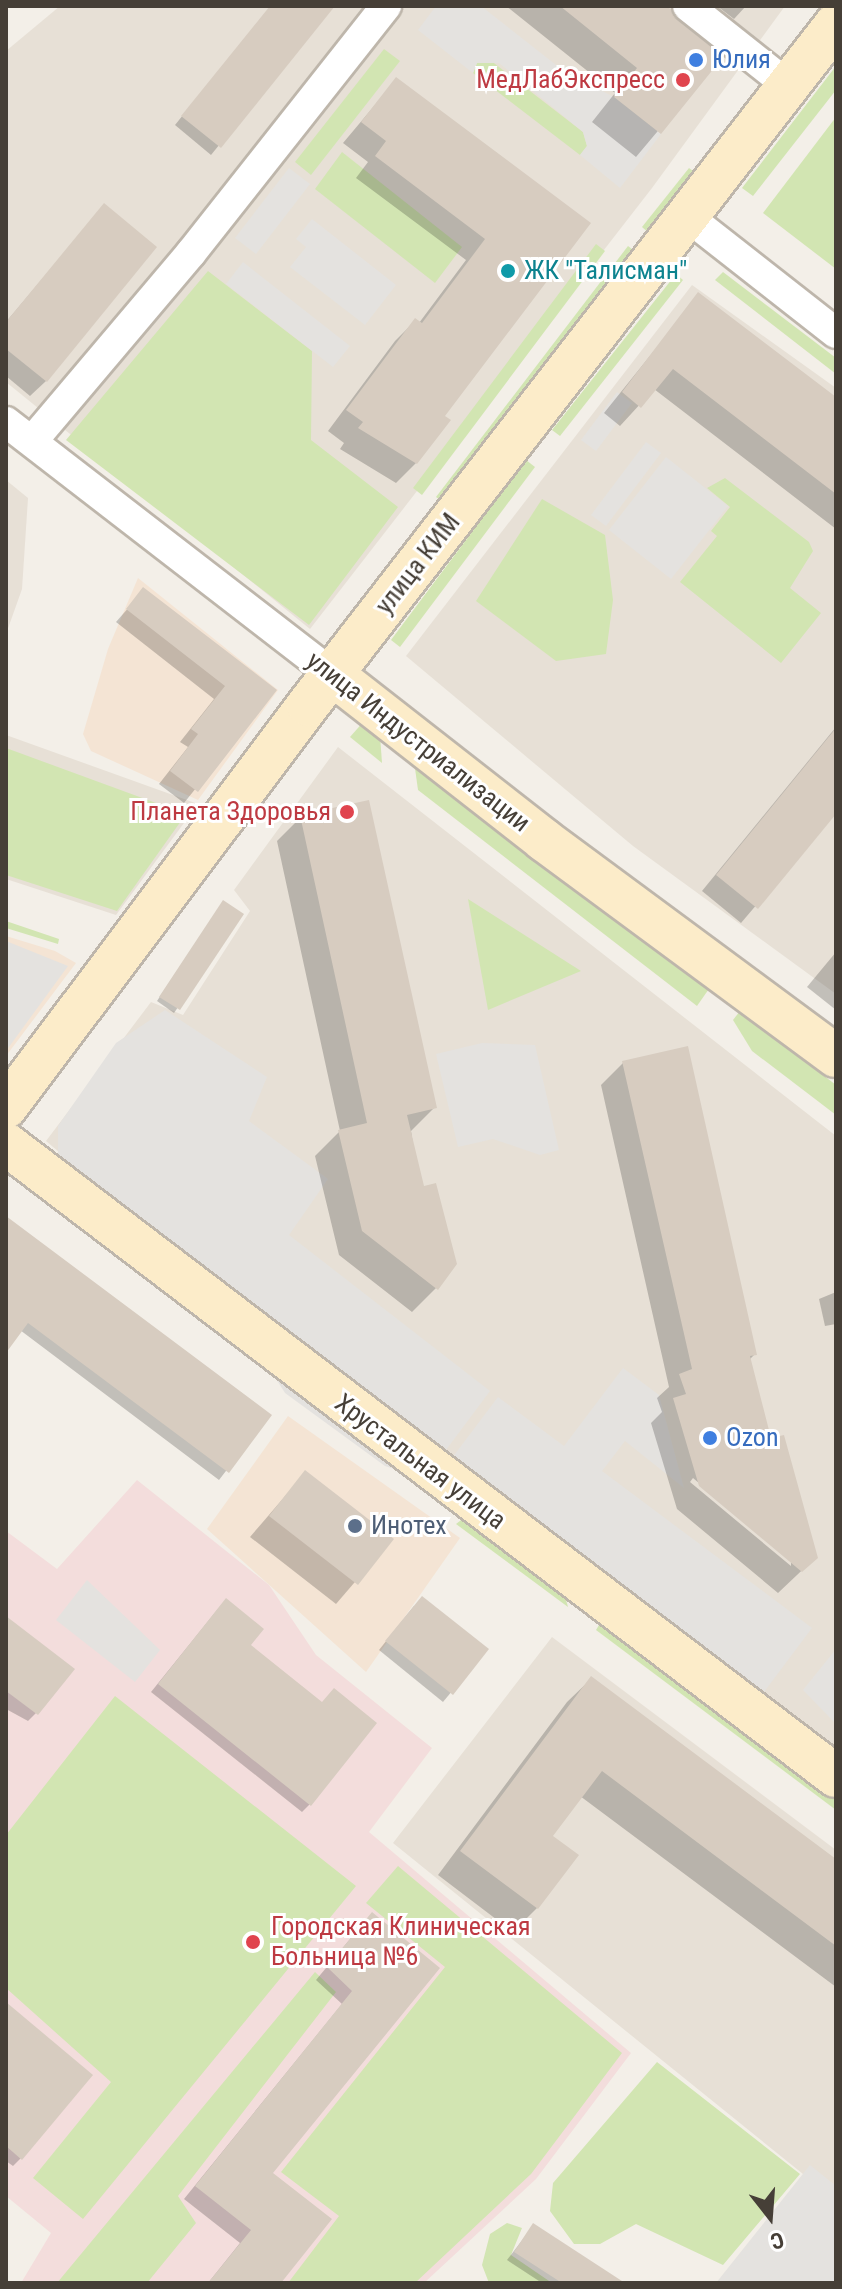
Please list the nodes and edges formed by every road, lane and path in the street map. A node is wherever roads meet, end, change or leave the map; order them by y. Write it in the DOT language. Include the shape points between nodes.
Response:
graph roads {
  1 [pos="386,6"];
  2 [pos="688,6"];
  3 [pos="836,24"];
  4 [pos="789,86"];
  5 [pos="688,217"];
  6 [pos="836,333"];
  7 [pos="6,422"];
  8 [pos="33,440"];
  9 [pos="333,675"];
  10 [pos="836,1056"];
  11 [pos="6,1107"];
  12 [pos="6,1144"];
  13 [pos="836,1776"];
  1 -- 8 [label="street" via="191,253"];
  2 -- 4 [label="street"];
  3 -- 4 [label="street, улица КИМ"];
  4 -- 5 [label="street, улица КИМ"];
  5 -- 6 [label="street"];
  5 -- 9 [label="street, улица КИМ"];
  7 -- 8 [label="street, улица Индустриализации"];
  8 -- 9 [label="street, улица Индустриализации"];
  9 -- 10 [label="street, улица Индустриализации" via="544,840"];
  9 -- 11 [label="street, улица КИМ"];
  12 -- 13 [label="street, Хрустальная улица"];
}
